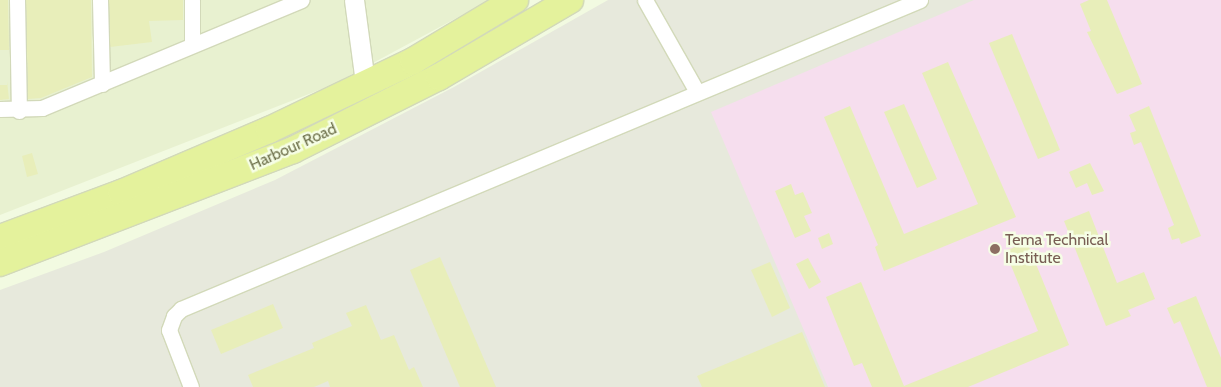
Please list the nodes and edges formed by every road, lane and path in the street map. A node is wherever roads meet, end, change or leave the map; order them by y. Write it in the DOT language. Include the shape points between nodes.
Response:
graph roads {
  1 [pos="17,0"];
  2 [pos="100,0"];
  3 [pos="192,0"];
  4 [pos="301,0"];
  5 [pos="354,0"];
  6 [pos="515,0"];
  7 [pos="570,0"];
  8 [pos="645,0"];
  9 [pos="920,0"];
  10 [pos="192,45"];
  11 [pos="365,82"];
  12 [pos="102,84"];
  13 [pos="697,92"];
  14 [pos="0,110"];
  15 [pos="19,111"];
  16 [pos="0,238"];
  17 [pos="0,263"];
  18 [pos="190,387"];
  1 -- 15 [label="street"];
  2 -- 12 [label="street"];
  3 -- 10 [label="street"];
  4 -- 10 [label="street"];
  5 -- 11 [label="street"];
  6 -- 11 [label="highway, Harbour Road" via="413,61"];
  7 -- 17 [label="highway, Harbour Road" via="439,77 293,150"];
  8 -- 13 [label="street"];
  9 -- 13 [label="street"];
  10 -- 12 [label="street"];
  11 -- 16 [label="highway, Harbour Road" via="269,130 121,193"];
  12 -- 15 [label="street" via="42,108"];
  13 -- 18 [label="street" via="182,309 174,316 169,330"];
  14 -- 15 [label="street"];
}
